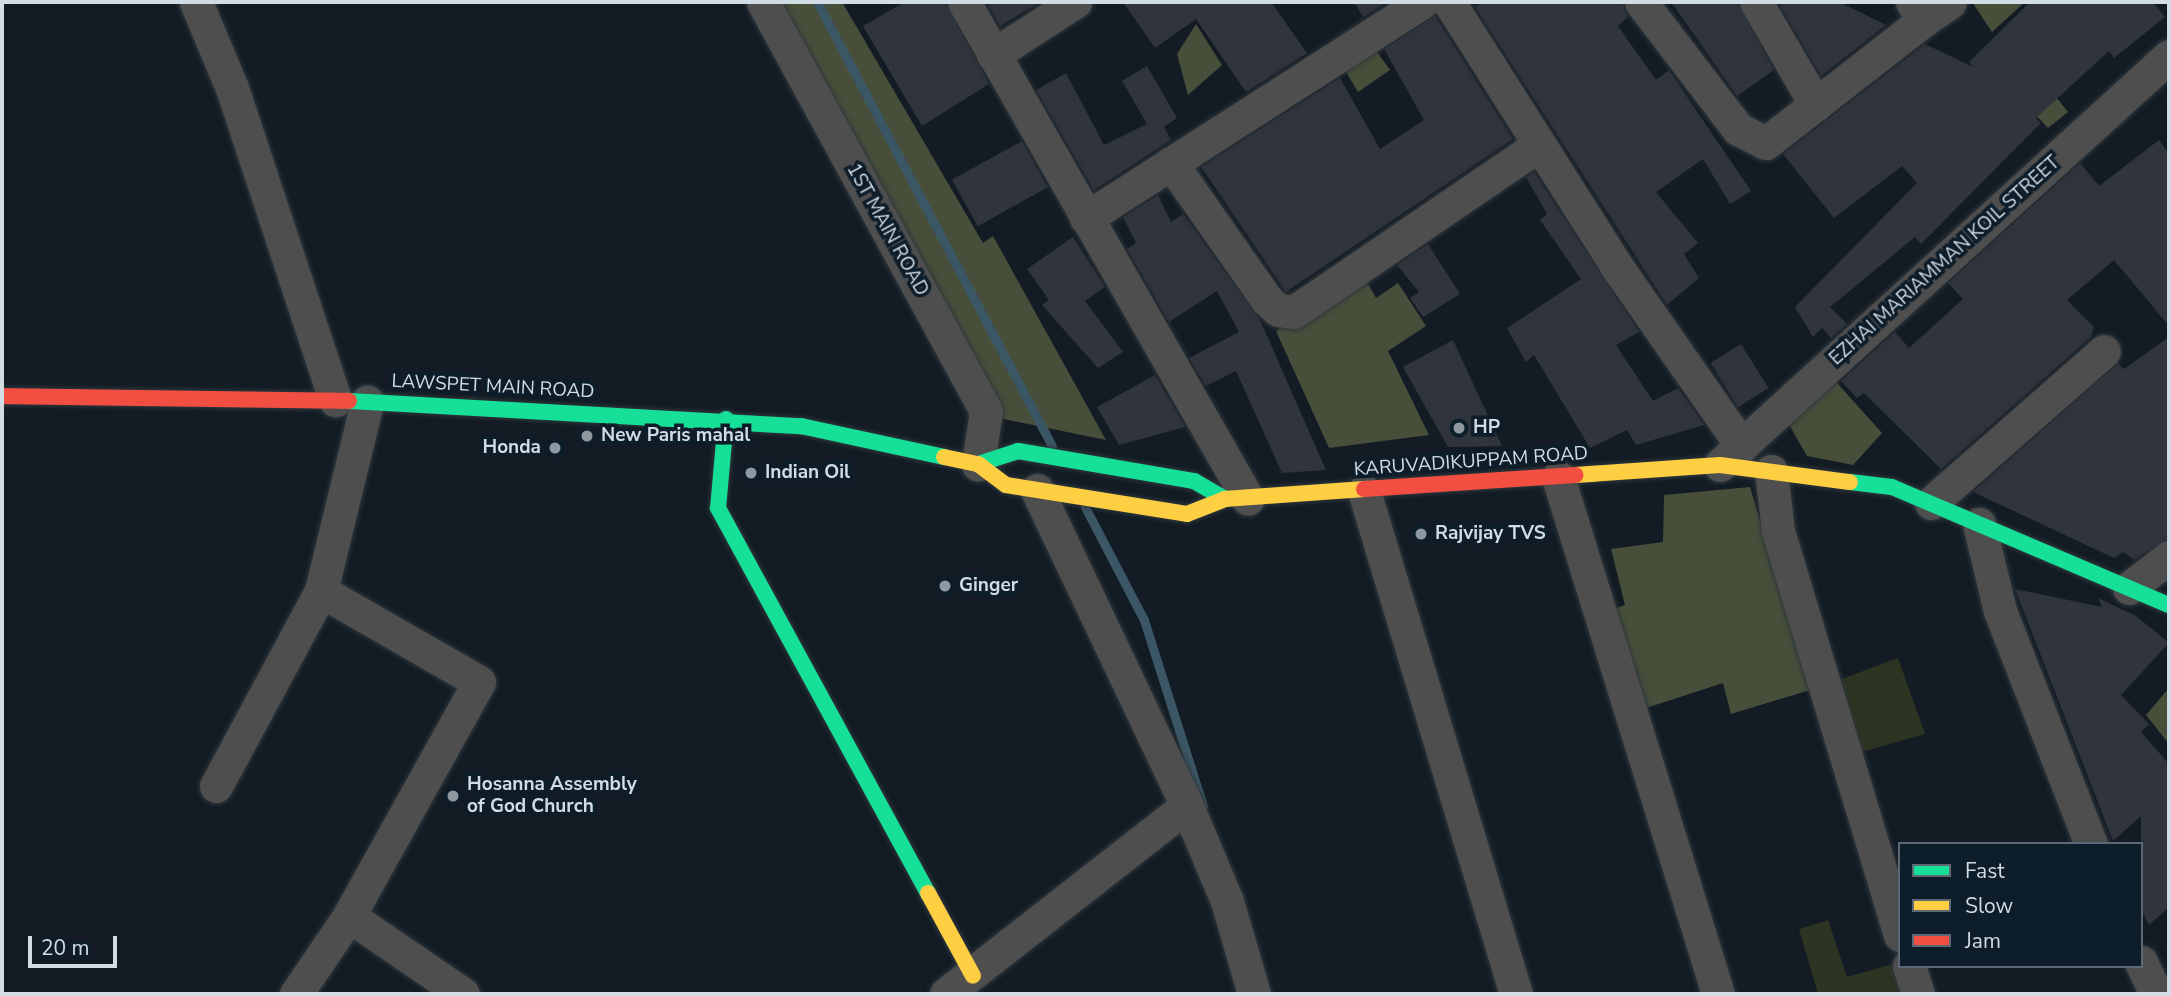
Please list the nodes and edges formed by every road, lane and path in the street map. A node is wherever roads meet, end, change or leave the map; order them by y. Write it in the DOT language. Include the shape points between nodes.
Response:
graph roads {
  1 [pos="196,2"];
  2 [pos="763,2"];
  3 [pos="964,2"];
  4 [pos="1075,2"];
  5 [pos="1422,2"];
  6 [pos="1449,2"];
  7 [pos="1641,2"];
  8 [pos="1756,2"];
  9 [pos="1929,7"];
  10 [pos="993,55"];
  11 [pos="2169,56"];
  12 [pos="1816,106"];
  13 [pos="1539,145"];
  14 [pos="1171,163"];
  15 [pos="1086,218"];
  16 [pos="2105,351"];
  17 [pos="2,396"];
  18 [pos="335,400"];
  19 [pos="367,402"];
  20 [pos="726,419"];
  21 [pos="1731,456"];
  22 [pos="978,464"];
  23 [pos="1771,471"];
  24 [pos="1558,477"];
  25 [pos="1037,490"];
  26 [pos="1364,491"];
  27 [pos="1236,499"];
  28 [pos="1931,503"];
  29 [pos="1979,524"];
  30 [pos="2169,556"];
  31 [pos="2129,588"];
  32 [pos="321,591"];
  33 [pos="2169,605"];
  34 [pos="216,786"];
  35 [pos="1187,806"];
  36 [pos="2090,842"];
  37 [pos="349,916"];
  38 [pos="1898,927"];
  39 [pos="2143,966"];
  40 [pos="1910,968"];
  41 [pos="959,985"];
  42 [pos="296,994"];
  43 [pos="463,994"];
  44 [pos="1254,994"];
  45 [pos="1516,994"];
  46 [pos="1718,994"];
  47 [pos="1918,994"];
  48 [pos="2156,994"];
  1 -- 18 [label="street" via="232,88"];
  2 -- 22 [label="street, 1ST MAIN ROAD" via="986,411"];
  3 -- 10 [label="street"];
  4 -- 10 [label="street"];
  5 -- 14 [label="street"];
  6 -- 13 [label="street"];
  7 -- 12 [label="street" via="1752,141 1766,143"];
  8 -- 12 [label="street"];
  9 -- 12 [label="street"];
  10 -- 15 [label="street"];
  11 -- 21 [label="street, EZHAI MARIAMMAN KOIL STREET"];
  13 -- 14 [label="street" via="1294,312 1278,310 1267,299"];
  13 -- 21 [label="street"];
  14 -- 15 [label="street"];
  15 -- 27 [label="street"];
  16 -- 28 [label="street"];
  17 -- 18 [label="street, LAWSPET MAIN ROAD"];
  18 -- 19 [label="street, LAWSPET MAIN ROAD"];
  19 -- 20 [label="street, LAWSPET MAIN ROAD"];
  19 -- 32 [label="street"];
  20 -- 22 [label="street, LAWSPET MAIN ROAD" via="800,426"];
  20 -- 41 [label="street" via="718,508"];
  21 -- 23 [label="street, KARUVADIKUPPAM ROAD"];
  21 -- 24 [label="street, KARUVADIKUPPAM ROAD"];
  22 -- 25 [label="street, KARUVADIKUPPAM ROAD" via="1006,485"];
  22 -- 27 [label="street" via="1017,451 1194,481"];
  23 -- 28 [label="street, KARUVADIKUPPAM ROAD" via="1892,486"];
  23 -- 38 [label="street" via="1778,531"];
  24 -- 26 [label="street, KARUVADIKUPPAM ROAD"];
  24 -- 46 [label="street"];
  25 -- 27 [label="street, KARUVADIKUPPAM ROAD" via="1186,514"];
  25 -- 35 [label="street"];
  26 -- 27 [label="street, KARUVADIKUPPAM ROAD"];
  26 -- 45 [label="street"];
  28 -- 29 [label="street, KARUVADIKUPPAM ROAD"];
  29 -- 31 [label="street, KARUVADIKUPPAM ROAD"];
  29 -- 36 [label="street" via="2000,611"];
  30 -- 31 [label="street"];
  31 -- 33 [label="street, KARUVADIKUPPAM ROAD"];
  32 -- 34 [label="street"];
  32 -- 37 [label="street" via="479,682"];
  35 -- 41 [label="street"];
  35 -- 44 [label="street" via="1227,901"];
  37 -- 42 [label="street"];
  37 -- 43 [label="street"];
  39 -- 48 [label="street"];
  40 -- 47 [label="street"];
}
